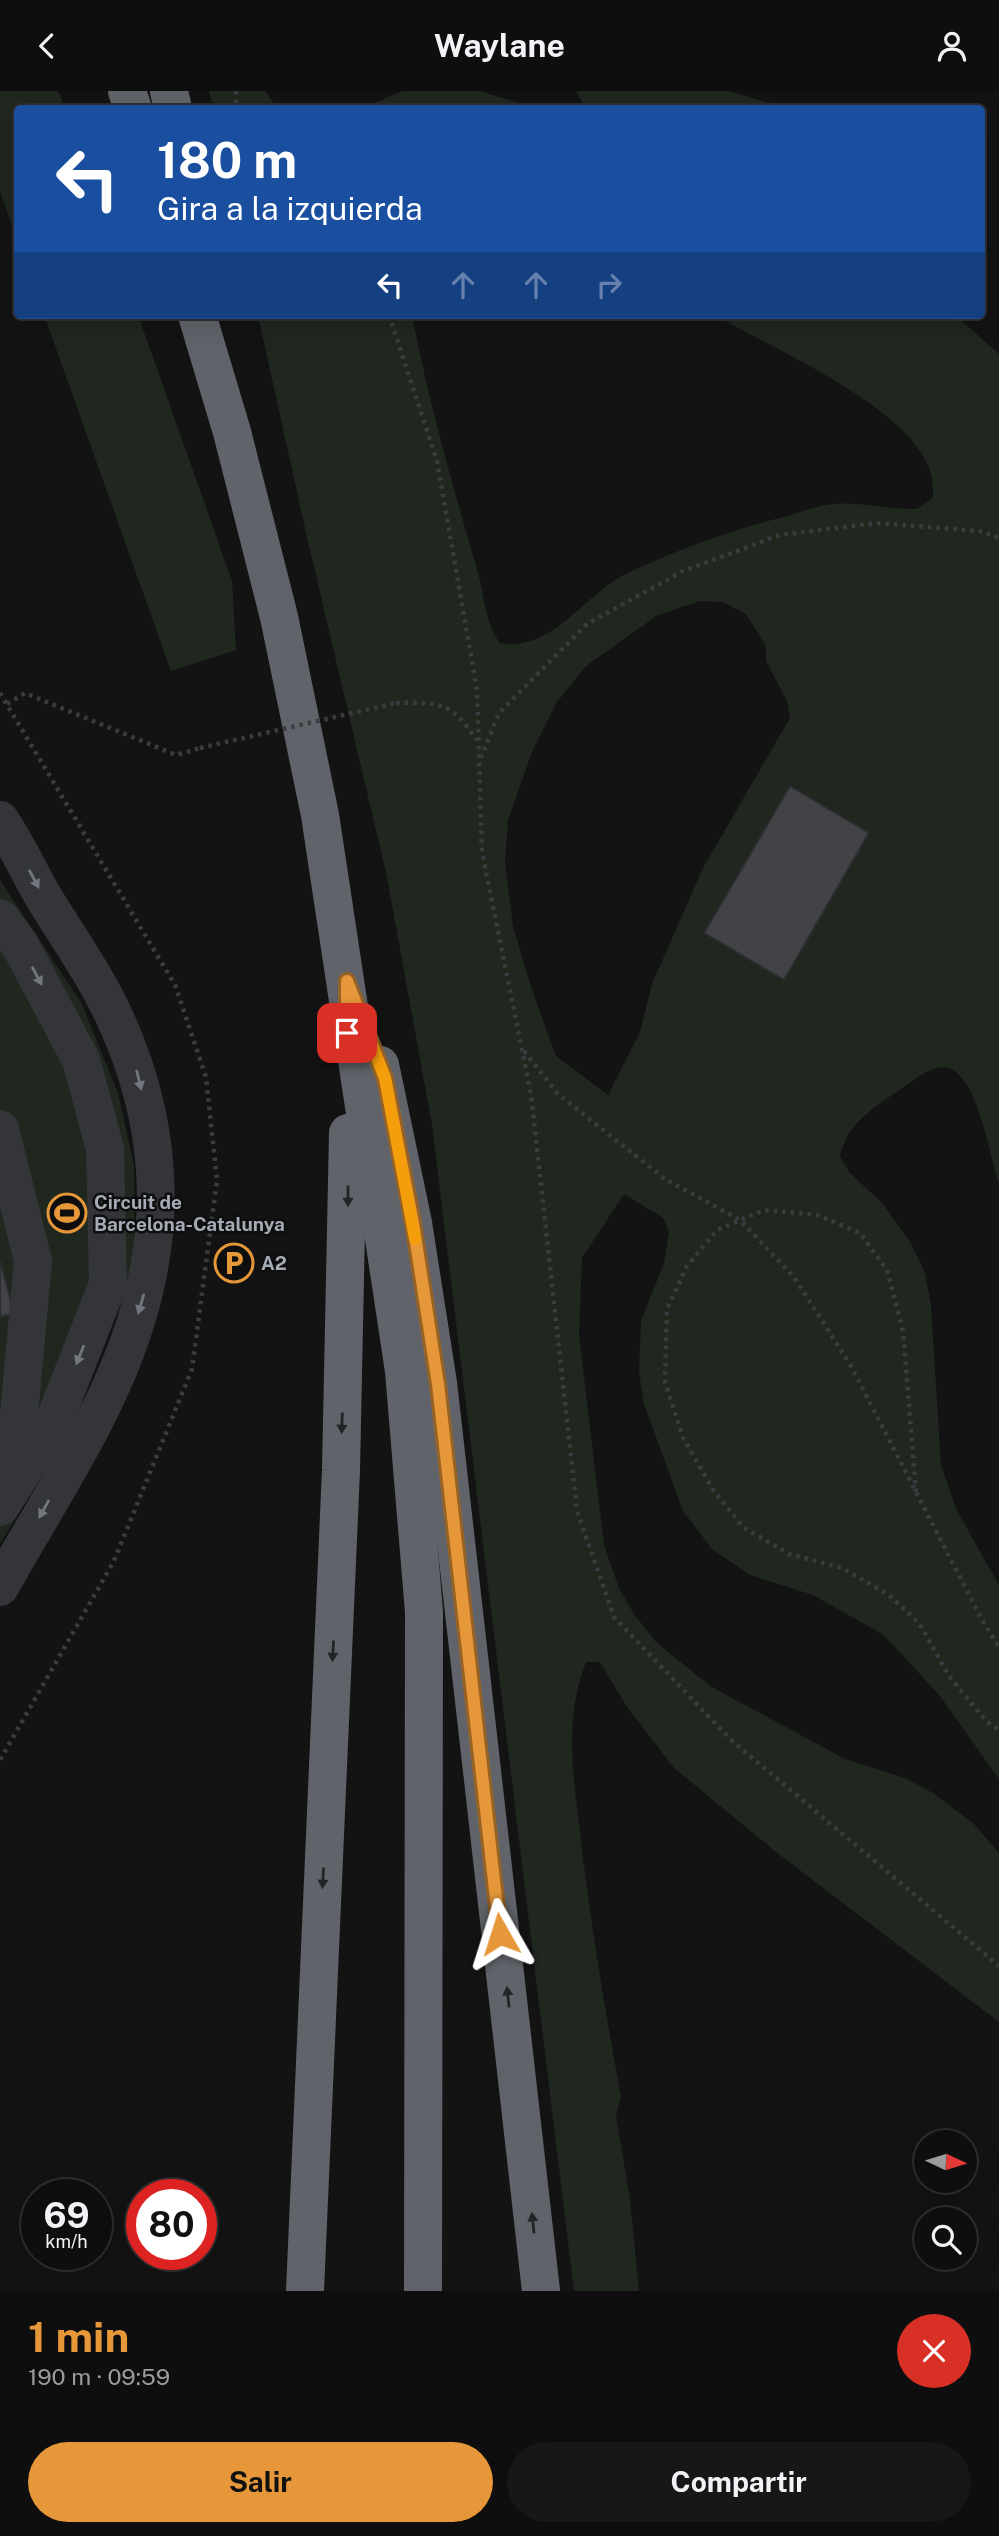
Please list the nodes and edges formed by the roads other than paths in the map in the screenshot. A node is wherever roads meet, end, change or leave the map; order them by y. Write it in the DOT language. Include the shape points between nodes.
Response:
graph roads {
  1 [pos="198,319"];
  2 [pos="218,319"];
  3 [pos="232,432"];
  4 [pos="0,820"];
  5 [pos="0,918"];
  6 [pos="347,981"];
  7 [pos="0,1129"];
  8 [pos="0,1455"];
  9 [pos="0,1507"];
  10 [pos="0,1587"];
  11 [pos="305,2291"];
  12 [pos="422,2291"];
  13 [pos="541,2291"];
  1 -- 3 [label="highway"];
  2 -- 3 [label="highway"];
  3 -- 6 [label="highway" via="282,630 320,815"];
  4 -- 10 [label="street, one-way" via="113,1015 132,1059 151,1136 159,1201 151,1270 135,1326 110,1386"];
  5 -- 9 [label="street, one-way" via="20,945 82,1060 105,1149 108,1284 53,1424"];
  6 -- 11 [label="highway, one-way" via="348,1218 341,1470"];
  6 -- 12 [label="highway" via="404,1371 424,1612"];
  13 -- 6 [label="highway, one-way" via="438,1384 385,1078"];
  7 -- 8 [label="street" via="33,1261 19,1415"];
}
